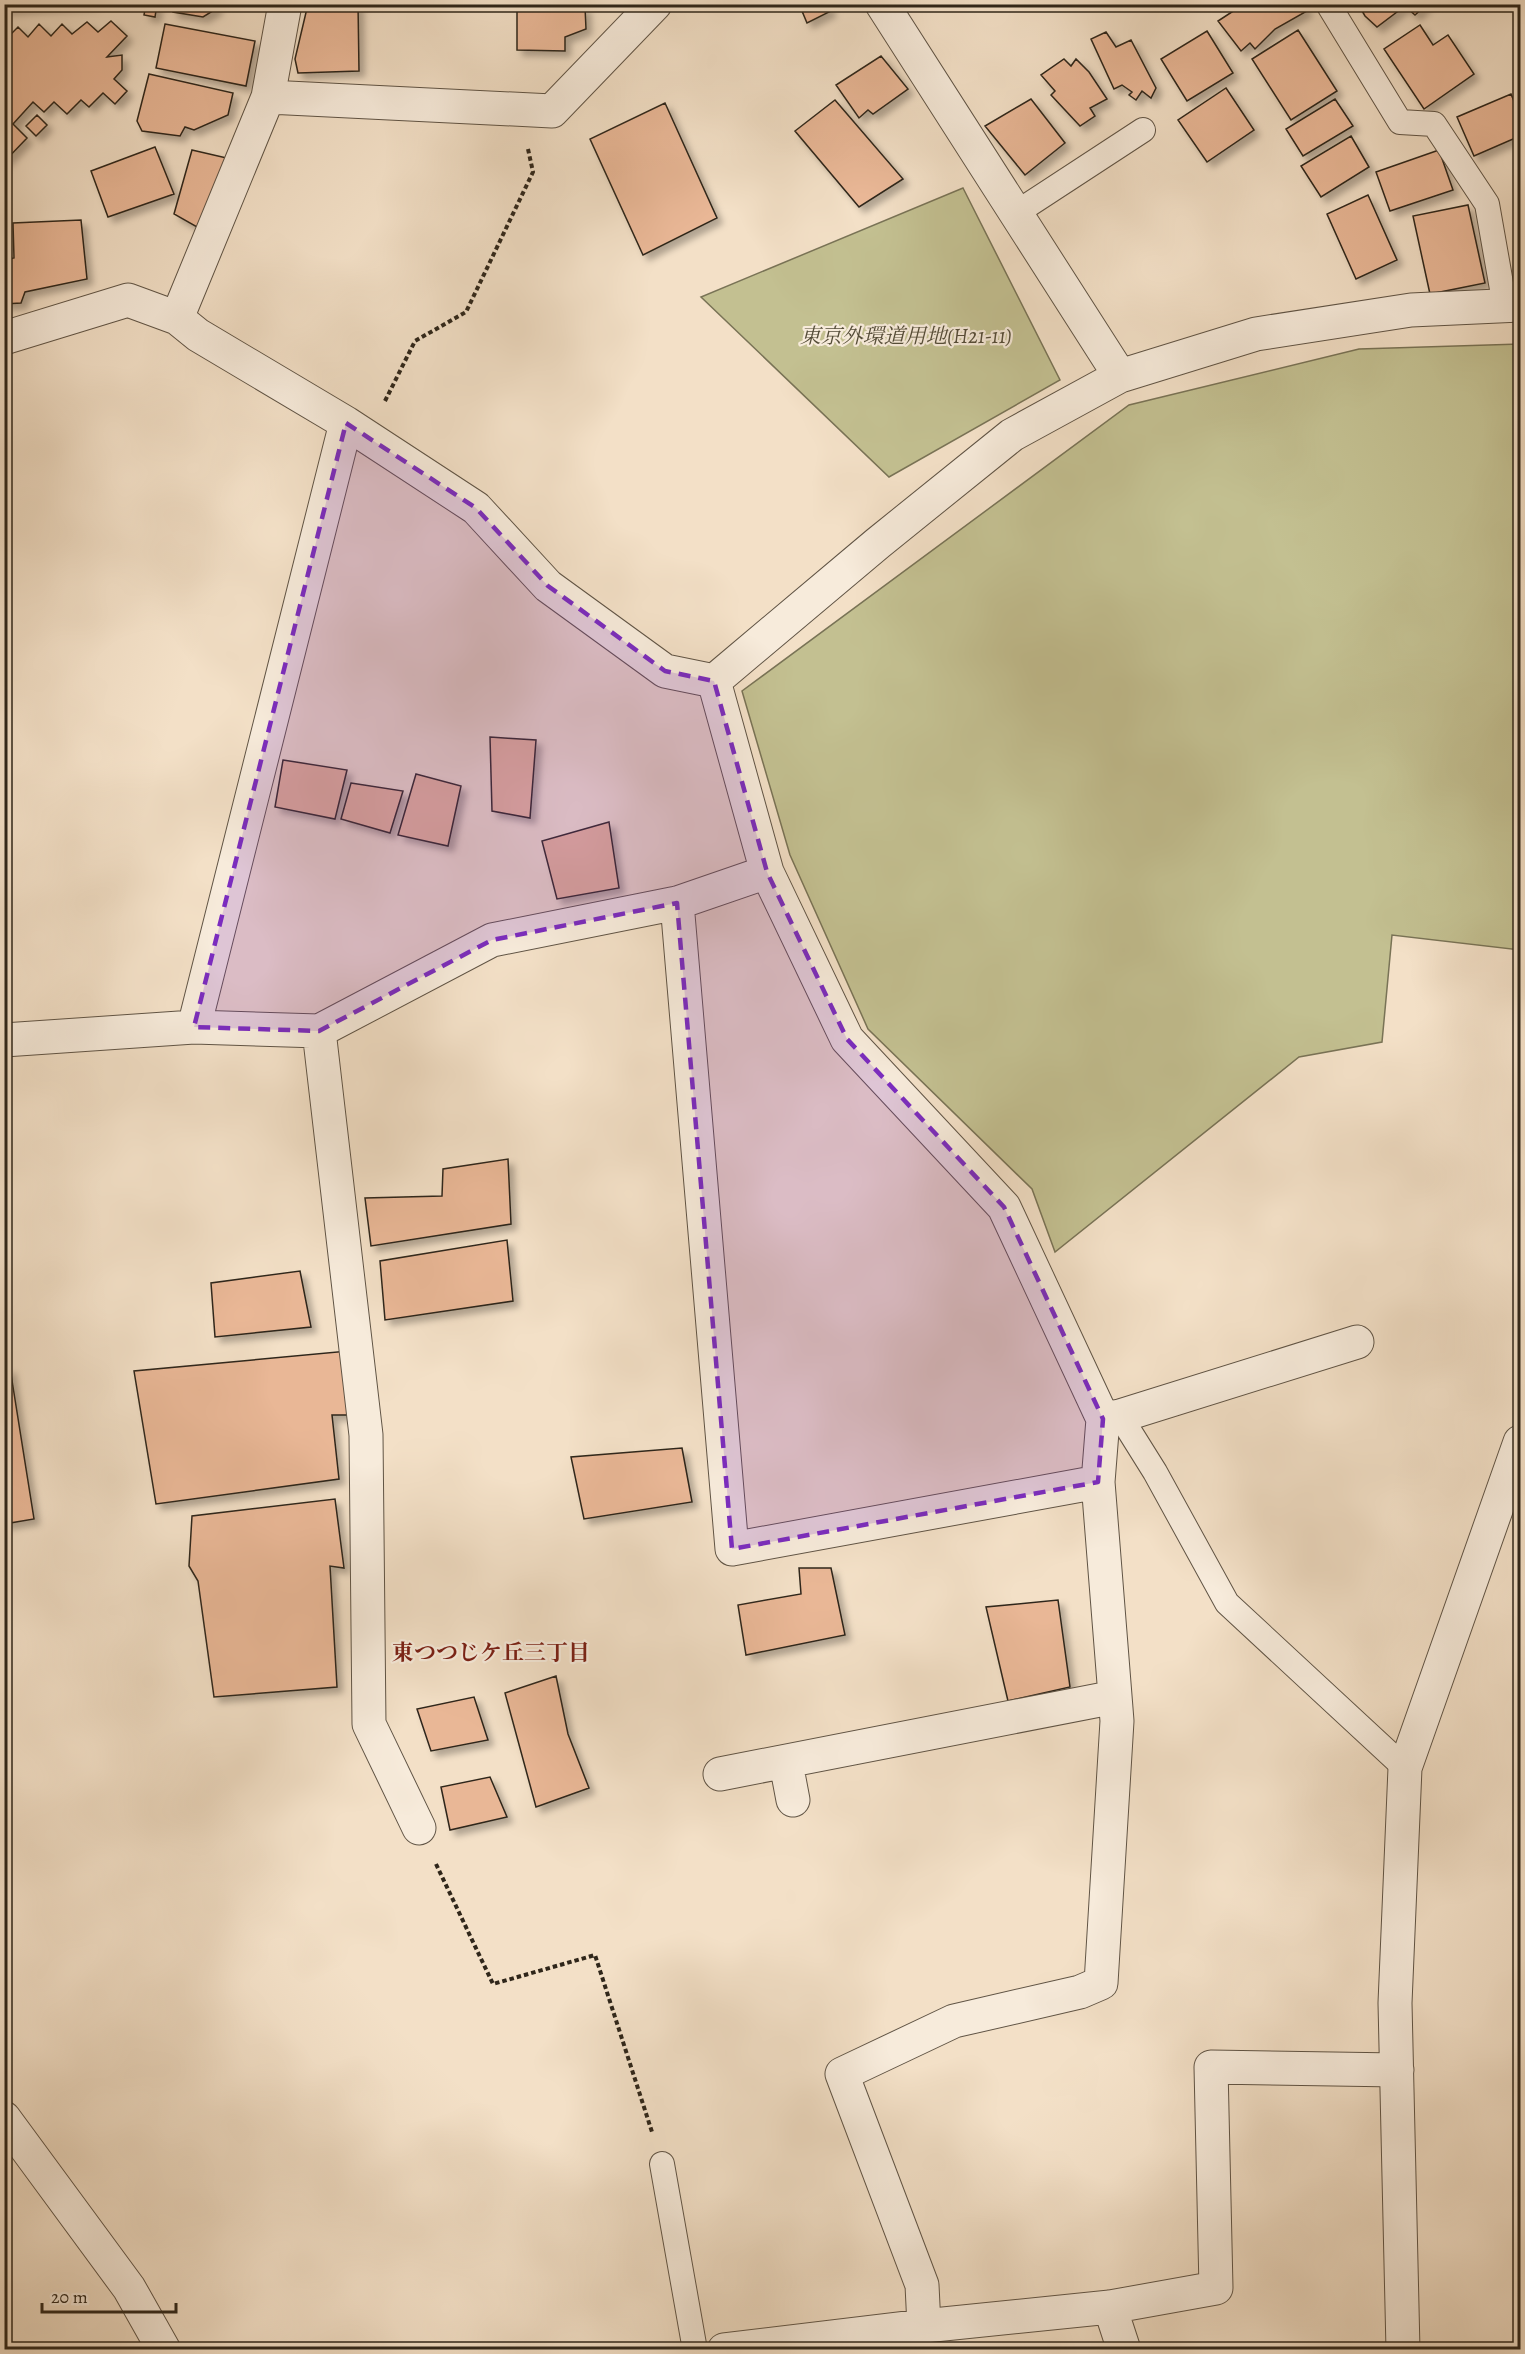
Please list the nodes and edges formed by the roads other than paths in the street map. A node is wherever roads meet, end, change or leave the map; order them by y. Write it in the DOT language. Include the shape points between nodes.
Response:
graph roads {
  1 [pos="285,4"];
  2 [pos="655,4"];
  3 [pos="882,4"];
  4 [pos="1328,4"];
  5 [pos="268,97"];
  6 [pos="1143,130"];
  7 [pos="1016,213"];
  8 [pos="1513,306"];
  9 [pos="177,318"];
  10 [pos="4,338"];
  11 [pos="1119,376"];
  12 [pos="357,430"];
  13 [pos="714,681"];
  14 [pos="767,872"];
  15 [pos="677,903"];
  16 [pos="194,1027"];
  17 [pos="318,1031"];
  18 [pos="4,1040"];
  19 [pos="1357,1342"];
  20 [pos="1112,1417"];
  21 [pos="1521,1442"];
  22 [pos="1098,1482"];
  23 [pos="1114,1696"];
  24 [pos="786,1763"];
  25 [pos="1405,1768"];
  26 [pos="720,1774"];
  27 [pos="793,1800"];
  28 [pos="419,1828"];
  29 [pos="1396,2070"];
  30 [pos="4,2118"];
  31 [pos="662,2164"];
  32 [pos="1110,2307"];
  33 [pos="920,2338"];
  34 [pos="164,2349"];
  35 [pos="695,2349"];
  36 [pos="724,2349"];
  37 [pos="1124,2349"];
  38 [pos="1403,2349"];
  1 -- 5 [label="street"];
  2 -- 5 [label="street" via="552,111"];
  3 -- 7 [label="street"];
  4 -- 8 [label="lane" via="1400,122 1434,124 1487,204"];
  5 -- 9 [label="street"];
  6 -- 7 [label="lane"];
  7 -- 11 [label="street"];
  8 -- 11 [label="street" via="1411,310 1256,334"];
  9 -- 10 [label="street" via="128,300"];
  9 -- 12 [label="street" via="198,335"];
  11 -- 13 [label="street" via="1012,435"];
  12 -- 13 [label="street" via="476,508 548,586 665,671"];
  12 -- 16 [label="street"];
  13 -- 14 [label="street"];
  14 -- 15 [label="street"];
  14 -- 20 [label="street" via="847,1039 1004,1207"];
  15 -- 17 [label="street" via="492,940"];
  15 -- 22 [label="street" via="732,1550"];
  16 -- 17 [label="street"];
  16 -- 18 [label="street"];
  17 -- 28 [label="street" via="366,1435 369,1724"];
  19 -- 20 [label="street"];
  20 -- 22 [label="street"];
  20 -- 25 [label="lane" via="1155,1472 1227,1604"];
  21 -- 25 [label="street"];
  22 -- 23 [label="street"];
  23 -- 24 [label="street"];
  23 -- 33 [label="street" via="1117,1721 1101,1983 1080,1992 954,2021 842,2074 922,2286"];
  24 -- 26 [label="street"];
  24 -- 27 [label="street"];
  25 -- 29 [label="street"];
  29 -- 32 [label="street" via="1211,2067 1216,2288"];
  29 -- 38 [label="street"];
  30 -- 34 [label="street" via="129,2288"];
  31 -- 35 [label="lane"];
  32 -- 33 [label="street"];
  32 -- 37 [label="street"];
  33 -- 36 [label="street"];
}
